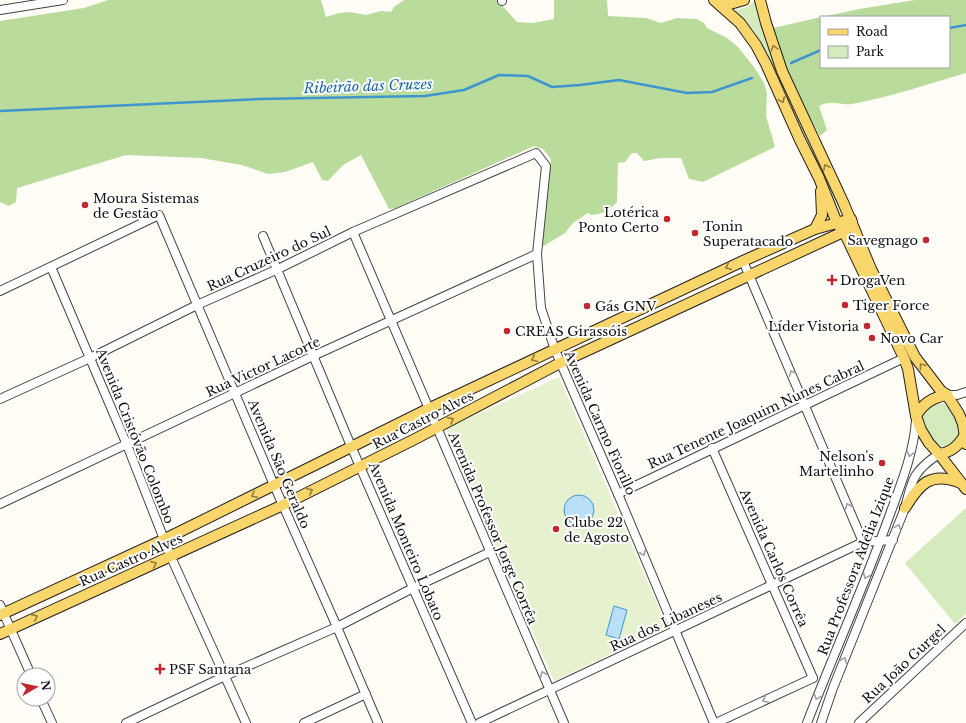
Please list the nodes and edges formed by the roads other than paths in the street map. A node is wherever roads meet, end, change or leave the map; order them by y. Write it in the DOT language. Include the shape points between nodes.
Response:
graph roads {
  1 [pos="63,0"];
  2 [pos="714,0"];
  3 [pos="718,0"];
  4 [pos="744,0"];
  5 [pos="760,0"];
  6 [pos="42,1"];
  7 [pos="0,10"];
  8 [pos="546,166"];
  9 [pos="820,180"];
  10 [pos="852,221"];
  11 [pos="837,223"];
  12 [pos="815,229"];
  13 [pos="353,232"];
  14 [pos="844,232"];
  15 [pos="263,236"];
  16 [pos="775,246"];
  17 [pos="537,254"];
  18 [pos="743,260"];
  19 [pos="781,260"];
  20 [pos="51,267"];
  21 [pos="278,269"];
  22 [pos="750,275"];
  23 [pos="0,291"];
  24 [pos="197,305"];
  25 [pos="391,320"];
  26 [pos="555,350"];
  27 [pos="313,356"];
  28 [pos="90,358"];
  29 [pos="904,358"];
  30 [pos="560,363"];
  31 [pos="966,392"];
  32 [pos="236,394"];
  33 [pos="947,396"];
  34 [pos="0,399"];
  35 [pos="806,406"];
  36 [pos="428,409"];
  37 [pos="916,416"];
  38 [pos="436,428"];
  39 [pos="966,437"];
  40 [pos="127,445"];
  41 [pos="351,446"];
  42 [pos="712,448"];
  43 [pos="939,454"];
  44 [pos="361,466"];
  45 [pos="274,485"];
  46 [pos="964,486"];
  47 [pos="618,494"];
  48 [pos="0,504"];
  49 [pos="283,505"];
  50 [pos="905,508"];
  51 [pos="165,539"];
  52 [pos="881,540"];
  53 [pos="893,540"];
  54 [pos="863,542"];
  55 [pos="490,552"];
  56 [pos="171,557"];
  57 [pos="772,585"];
  58 [pos="413,588"];
  59 [pos="1,611"];
  60 [pos="966,623"];
  61 [pos="337,627"];
  62 [pos="10,629"];
  63 [pos="676,631"];
  64 [pos="0,634"];
  65 [pos="27,667"];
  66 [pos="225,676"];
  67 [pos="813,678"];
  68 [pos="822,683"];
  69 [pos="833,688"];
  70 [pos="550,690"];
  71 [pos="366,694"];
  72 [pos="45,707"];
  73 [pos="52,723"];
  74 [pos="126,723"];
  75 [pos="246,723"];
  76 [pos="304,723"];
  77 [pos="378,723"];
  78 [pos="472,723"];
  79 [pos="479,723"];
  80 [pos="564,723"];
  81 [pos="715,723"];
  82 [pos="807,723"];
  83 [pos="821,723"];
  84 [pos="859,723"];
  1 -- 6 [label="street"];
  2 -- 9 [label="main road, one-way" via="740,23 756,45"];
  3 -- 4 [label="main road" via="730,4"];
  10 -- 5 [label="main road, one-way" via="782,71"];
  6 -- 7 [label="street"];
  8 -- 13 [label="street, Rua Cruzeiro do Sul" via="536,153"];
  8 -- 17 [label="street, Avenida Carmo Fiorillo"];
  9 -- 11 [label="main road"];
  9 -- 12 [label="main road" via="822,215"];
  10 -- 11 [label="main road, Rua Castro Alves"];
  10 -- 14 [label="main road, Rua Castro Alves"];
  33 -- 10 [label="main road, one-way" via="915,357 871,269"];
  11 -- 12 [label="main road, Rua Castro Alves"];
  11 -- 14 [label="main road"];
  12 -- 16 [label="main road, Rua Castro Alves"];
  13 -- 21 [label="street, Rua Cruzeiro do Sul"];
  13 -- 25 [label="street, Avenida Professor Jorge Corrêa"];
  14 -- 19 [label="main road, Rua Castro Alves"];
  14 -- 29 [label="main road"];
  15 -- 21 [label="street, Avenida Monteiro Lobato"];
  16 -- 18 [label="main road, Rua Castro Alves"];
  16 -- 19 [label="main road"];
  17 -- 25 [label="street, Rua Victor Lacorte"];
  17 -- 26 [label="street, Avenida Carmo Fiorillo" via="541,308"];
  18 -- 22 [label="street"];
  18 -- 26 [label="main road, Rua Castro Alves, one-way"];
  19 -- 22 [label="main road, Rua Castro Alves"];
  20 -- 23 [label="street"];
  20 -- 24 [label="street, Avenida São Geraldo" via="159,215"];
  20 -- 28 [label="street, Avenida Cristóvão Colombo"];
  21 -- 24 [label="street, Rua Cruzeiro do Sul"];
  21 -- 27 [label="street, Avenida Monteiro Lobato"];
  22 -- 30 [label="main road, Rua Castro Alves"];
  35 -- 22 [label="street, one-way"];
  24 -- 28 [label="street, Rua Cruzeiro do Sul"];
  24 -- 32 [label="street, Avenida São Geraldo"];
  25 -- 27 [label="street, Rua Victor Lacorte"];
  25 -- 36 [label="street, Avenida Professor Jorge Corrêa"];
  26 -- 30 [label="street, Avenida Carmo Fiorillo"];
  26 -- 36 [label="main road, Rua Castro Alves, one-way"];
  27 -- 32 [label="street, Rua Victor Lacorte"];
  27 -- 41 [label="street, Avenida Monteiro Lobato"];
  28 -- 34 [label="street, Rua Cruzeiro do Sul"];
  28 -- 40 [label="street, Avenida Cristóvão Colombo"];
  29 -- 35 [label="street, Rua Tenente Joaquim Nunes Cabral"];
  29 -- 37 [label="main road"];
  38 -- 30 [label="main road, Rua Castro Alves, one-way"];
  30 -- 47 [label="street, Avenida Carmo Fiorillo"];
  31 -- 33 [label="street"];
  32 -- 40 [label="street, Rua Victor Lacorte"];
  32 -- 45 [label="street, Avenida São Geraldo"];
  33 -- 37 [label="main road" via="932,399"];
  33 -- 39 [label="main road" via="959,414"];
  35 -- 42 [label="street, Rua Tenente Joaquim Nunes Cabral"];
  54 -- 35 [label="street, one-way"];
  36 -- 38 [label="street, Avenida Professor Jorge Corrêa"];
  36 -- 41 [label="main road, Rua Castro Alves"];
  37 -- 43 [label="main road" via="921,430"];
  37 -- 52 [label="street, Rua Professora Adélia Izique, one-way" via="915,435 904,476"];
  38 -- 44 [label="main road, Rua Castro Alves"];
  38 -- 55 [label="street, Avenida Professor Jorge Corrêa"];
  39 -- 43 [label="main road" via="955,448"];
  40 -- 48 [label="street, Rua Victor Lacorte"];
  40 -- 51 [label="street, Avenida Cristóvão Colombo"];
  41 -- 44 [label="street, Avenida Monteiro Lobato"];
  41 -- 45 [label="main road, Rua Castro Alves"];
  42 -- 47 [label="street, Rua Tenente Joaquim Nunes Cabral"];
  42 -- 57 [label="street, Avenida Carlos Corrêa"];
  43 -- 46 [label="main road"];
  43 -- 50 [label="street, Rua Professora Adélia Izique" via="923,465 915,476"];
  49 -- 44 [label="main road, Rua Castro Alves, one-way"];
  44 -- 58 [label="street, Avenida Monteiro Lobato"];
  45 -- 49 [label="street, Avenida São Geraldo"];
  45 -- 51 [label="main road, Rua Castro Alves, one-way"];
  46 -- 50 [label="main road" via="952,479 931,480 918,488"];
  47 -- 63 [label="street, Avenida Carmo Fiorillo, one-way"];
  49 -- 56 [label="main road, Rua Castro Alves"];
  49 -- 61 [label="street, Avenida São Geraldo"];
  53 -- 50 [label="street, Rua Professora Adélia Izique, one-way"];
  51 -- 56 [label="street, Avenida Cristóvão Colombo"];
  51 -- 59 [label="main road, Rua Castro Alves"];
  52 -- 53 [label="street, Rua dos Libaneses"];
  52 -- 54 [label="street, Rua dos Libaneses"];
  52 -- 68 [label="street, Rua Professora Adélia Izique, one-way"];
  69 -- 53 [label="street, Rua Professora Adélia Izique, one-way"];
  54 -- 57 [label="street, Rua dos Libaneses"];
  55 -- 58 [label="street"];
  70 -- 55 [label="street, Avenida Professor Jorge Corrêa, one-way"];
  62 -- 56 [label="main road, Rua Castro Alves, one-way"];
  56 -- 66 [label="street, Avenida Cristóvão Colombo"];
  57 -- 63 [label="street, Rua dos Libaneses"];
  57 -- 67 [label="street, Avenida Carlos Corrêa"];
  58 -- 61 [label="street"];
  58 -- 78 [label="street, Avenida Monteiro Lobato"];
  59 -- 62 [label="street"];
  60 -- 84 [label="street, Rua João Gurgel"];
  61 -- 66 [label="street"];
  61 -- 71 [label="street, Avenida São Geraldo"];
  62 -- 64 [label="main road, Rua Castro Alves"];
  62 -- 65 [label="street"];
  63 -- 70 [label="street, Rua dos Libaneses"];
  63 -- 81 [label="street, Avenida Carmo Fiorillo"];
  66 -- 74 [label="street"];
  66 -- 75 [label="street, Avenida Cristóvão Colombo"];
  67 -- 68 [label="street"];
  67 -- 81 [label="street, one-way"];
  68 -- 69 [label="street"];
  68 -- 82 [label="street, Rua Professora Adélia Izique, one-way"];
  69 -- 83 [label="street, Rua Professora Adélia Izique"];
  70 -- 79 [label="street, Rua dos Libaneses"];
  70 -- 80 [label="street, Avenida Professor Jorge Corrêa"];
  71 -- 76 [label="street"];
  71 -- 77 [label="street, Avenida São Geraldo"];
  72 -- 73 [label="street"];
}
